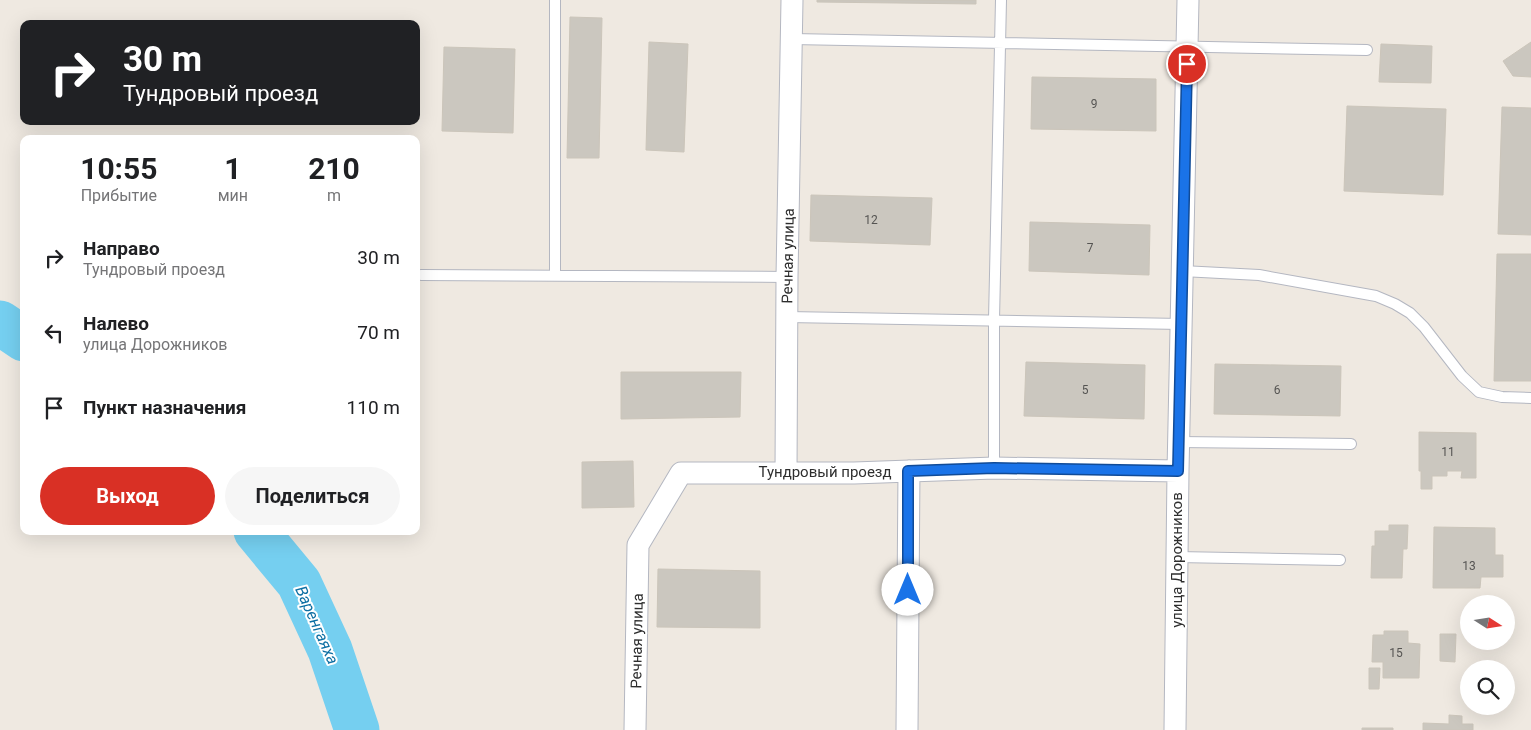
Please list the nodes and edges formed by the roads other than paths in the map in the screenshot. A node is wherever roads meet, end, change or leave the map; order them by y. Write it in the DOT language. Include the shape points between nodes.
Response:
graph roads {
  1 [pos="555,0"];
  2 [pos="792,0"];
  3 [pos="1001,0"];
  4 [pos="1188,0"];
  5 [pos="792,39"];
  6 [pos="1000,42"];
  7 [pos="1187,45"];
  8 [pos="1367,50"];
  9 [pos="1182,271"];
  10 [pos="421,274"];
  11 [pos="555,275"];
  12 [pos="787,277"];
  13 [pos="787,317"];
  14 [pos="994,320"];
  15 [pos="1181,324"];
  16 [pos="1531,398"];
  17 [pos="1178,442"];
  18 [pos="1351,444"];
  19 [pos="994,468"];
  20 [pos="908,471"];
  21 [pos="1178,471"];
  22 [pos="786,472"];
  23 [pos="681,473"];
  24 [pos="1177,557"];
  25 [pos="1340,560"];
  26 [pos="635,730"];
  27 [pos="906,730"];
  28 [pos="1175,730"];
  1 -- 11 [label="lane"];
  2 -- 5 [label="street, Речная улица"];
  3 -- 6 [label="lane"];
  4 -- 7 [label="street, улица Дорожников"];
  5 -- 6 [label="lane"];
  5 -- 12 [label="street, Речная улица"];
  6 -- 7 [label="lane"];
  6 -- 14 [label="lane"];
  7 -- 8 [label="lane"];
  7 -- 9 [label="street, улица Дорожников"];
  9 -- 15 [label="street, улица Дорожников"];
  9 -- 16 [label="lane" via="1259,275 1376,296 1410,313 1479,392"];
  10 -- 11 [label="lane"];
  11 -- 12 [label="lane"];
  12 -- 13 [label="street, Речная улица"];
  13 -- 14 [label="lane"];
  13 -- 22 [label="street, Речная улица"];
  14 -- 15 [label="lane"];
  14 -- 19 [label="lane"];
  15 -- 17 [label="street, улица Дорожников"];
  17 -- 18 [label="lane"];
  17 -- 21 [label="street, улица Дорожников"];
  19 -- 20 [label="street, Тундровый проезд"];
  19 -- 21 [label="street, Тундровый проезд"];
  20 -- 22 [label="street, Тундровый проезд"];
  20 -- 27 [label="street"];
  21 -- 24 [label="street, улица Дорожников"];
  22 -- 23 [label="street, Тундровый проезд"];
  23 -- 26 [label="street, Речная улица" via="638,545"];
  24 -- 25 [label="lane"];
  24 -- 28 [label="street, улица Дорожников"];
}
